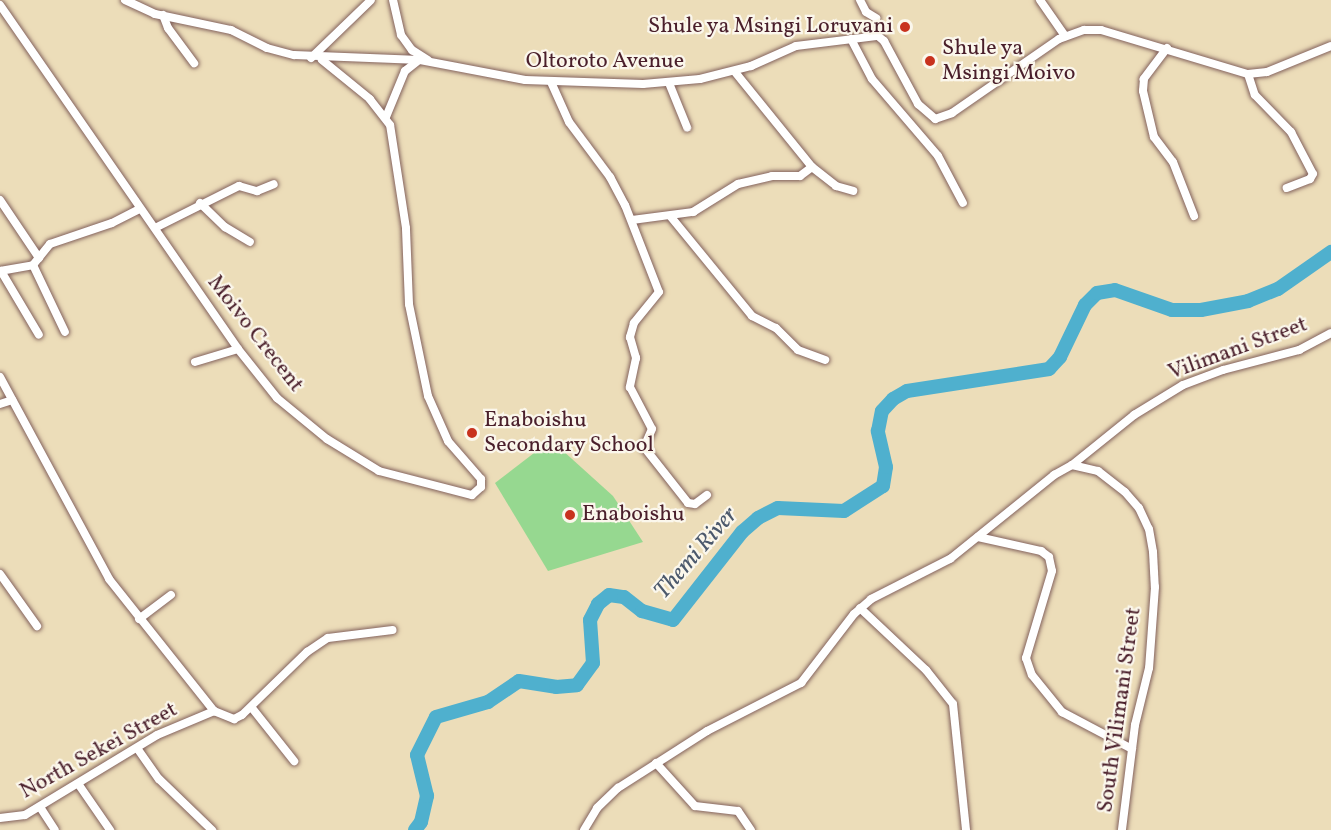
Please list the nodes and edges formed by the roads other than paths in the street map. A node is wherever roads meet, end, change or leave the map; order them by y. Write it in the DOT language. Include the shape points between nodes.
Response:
graph roads {
  1 [pos="125,0"];
  2 [pos="371,0"];
  3 [pos="393,0"];
  4 [pos="860,0"];
  5 [pos="1040,0"];
  6 [pos="1,10"];
  7 [pos="163,15"];
  8 [pos="876,18"];
  9 [pos="1065,36"];
  10 [pos="851,39"];
  11 [pos="1331,46"];
  12 [pos="1167,48"];
  13 [pos="311,58"];
  14 [pos="320,59"];
  15 [pos="420,60"];
  16 [pos="431,62"];
  17 [pos="194,63"];
  18 [pos="735,72"];
  19 [pos="1248,74"];
  20 [pos="551,82"];
  21 [pos="669,83"];
  22 [pos="386,117"];
  23 [pos="687,127"];
  24 [pos="812,167"];
  25 [pos="274,184"];
  26 [pos="1287,188"];
  27 [pos="853,191"];
  28 [pos="0,200"];
  29 [pos="200,203"];
  30 [pos="963,204"];
  31 [pos="140,209"];
  32 [pos="1194,216"];
  33 [pos="671,217"];
  34 [pos="632,220"];
  35 [pos="154,228"];
  36 [pos="250,242"];
  37 [pos="36,262"];
  38 [pos="1,271"];
  39 [pos="65,332"];
  40 [pos="1331,333"];
  41 [pos="39,335"];
  42 [pos="238,349"];
  43 [pos="825,360"];
  44 [pos="195,362"];
  45 [pos="0,377"];
  46 [pos="12,400"];
  47 [pos="0,404"];
  48 [pos="1072,465"];
  49 [pos="707,495"];
  50 [pos="978,537"];
  51 [pos="0,574"];
  52 [pos="171,595"];
  53 [pos="860,608"];
  54 [pos="139,619"];
  55 [pos="37,626"];
  56 [pos="393,630"];
  57 [pos="252,708"];
  58 [pos="214,711"];
  59 [pos="137,748"];
  60 [pos="1132,749"];
  61 [pos="294,761"];
  62 [pos="656,763"];
  63 [pos="79,785"];
  64 [pos="40,807"];
  65 [pos="0,818"];
  66 [pos="55,830"];
  67 [pos="110,830"];
  68 [pos="212,830"];
  69 [pos="584,830"];
  70 [pos="752,830"];
  71 [pos="966,830"];
  72 [pos="1122,830"];
  1 -- 7 [label="street, Oltoroto Avenue"];
  2 -- 13 [label="street"];
  3 -- 16 [label="street" via="401,35 412,50"];
  4 -- 8 [label="street" via="866,12"];
  5 -- 9 [label="street"];
  6 -- 31 [label="street, Moivo Crecent"];
  7 -- 13 [label="street, Oltoroto Avenue" via="221,27 276,51"];
  7 -- 17 [label="street"];
  9 -- 10 [label="street, Oltoroto Avenue" via="952,113 935,119 918,105 881,37"];
  9 -- 12 [label="street, Oltoroto Avenue" via="1101,30"];
  10 -- 18 [label="street, Oltoroto Avenue" via="796,46"];
  10 -- 30 [label="street" via="872,79 938,156"];
  11 -- 19 [label="street, Oltoroto Avenue" via="1267,72"];
  12 -- 19 [label="street, Oltoroto Avenue"];
  12 -- 32 [label="street" via="1144,79 1144,97 1154,137 1173,162"];
  13 -- 14 [label="street, Oltoroto Avenue"];
  14 -- 15 [label="street, Oltoroto Avenue"];
  14 -- 22 [label="street"];
  15 -- 16 [label="street, Oltoroto Avenue"];
  15 -- 22 [label="street" via="405,71"];
  16 -- 20 [label="street, Oltoroto Avenue" via="509,79"];
  18 -- 21 [label="street, Oltoroto Avenue"];
  18 -- 24 [label="street"];
  19 -- 26 [label="street" via="1255,95 1291,132 1313,174"];
  20 -- 21 [label="street, Oltoroto Avenue"];
  20 -- 34 [label="street" via="569,122 610,177"];
  21 -- 23 [label="street"];
  22 -- 42 [label="street, Moivo Crecent" via="406,228 410,304 428,396 441,428 480,479 481,487 475,494 467,495 434,482 379,471 355,458 277,398"];
  24 -- 27 [label="street" via="836,186"];
  24 -- 33 [label="street" via="800,176 749,180 700,209"];
  25 -- 29 [label="street" via="257,191 239,186"];
  28 -- 37 [label="street"];
  29 -- 35 [label="street"];
  29 -- 36 [label="street" via="225,227"];
  31 -- 35 [label="street, Moivo Crecent"];
  31 -- 37 [label="street" via="50,244"];
  33 -- 34 [label="street"];
  33 -- 43 [label="street" via="752,316 776,328 798,350"];
  34 -- 49 [label="street" via="659,292 634,323 630,337 636,358 630,387 652,429 644,447 688,503 695,504"];
  35 -- 42 [label="street, Moivo Crecent"];
  37 -- 38 [label="street"];
  37 -- 39 [label="street"];
  38 -- 41 [label="street"];
  40 -- 48 [label="street, Vilimani Street" via="1299,351 1223,370 1183,385 1134,415"];
  42 -- 44 [label="street"];
  45 -- 46 [label="street"];
  46 -- 47 [label="street"];
  46 -- 54 [label="street" via="88,545"];
  48 -- 50 [label="street" via="1054,474"];
  48 -- 60 [label="street, South Vilimani Street" via="1098,471 1112,480 1139,508 1149,530 1155,587 1153,628"];
  50 -- 53 [label="street" via="950,559 892,587"];
  50 -- 60 [label="street" via="1041,551 1049,557 1052,571 1026,658 1032,675 1062,712"];
  51 -- 55 [label="street"];
  52 -- 54 [label="street"];
  53 -- 62 [label="street" via="801,683 707,731"];
  53 -- 71 [label="street" via="926,670 953,704"];
  54 -- 58 [label="street"];
  56 -- 57 [label="street" via="328,638 315,645"];
  57 -- 58 [label="street" via="234,719"];
  57 -- 61 [label="street"];
  58 -- 59 [label="street, North Sekei Street"];
  59 -- 63 [label="street, North Sekei Street"];
  59 -- 68 [label="street" via="159,778"];
  60 -- 72 [label="street, South Vilimani Street"];
  62 -- 69 [label="street" via="602,801"];
  62 -- 70 [label="street" via="695,806 738,811"];
  63 -- 64 [label="street, North Sekei Street"];
  63 -- 67 [label="street"];
  64 -- 65 [label="street, North Sekei Street" via="16,817"];
  64 -- 66 [label="street"];
}
